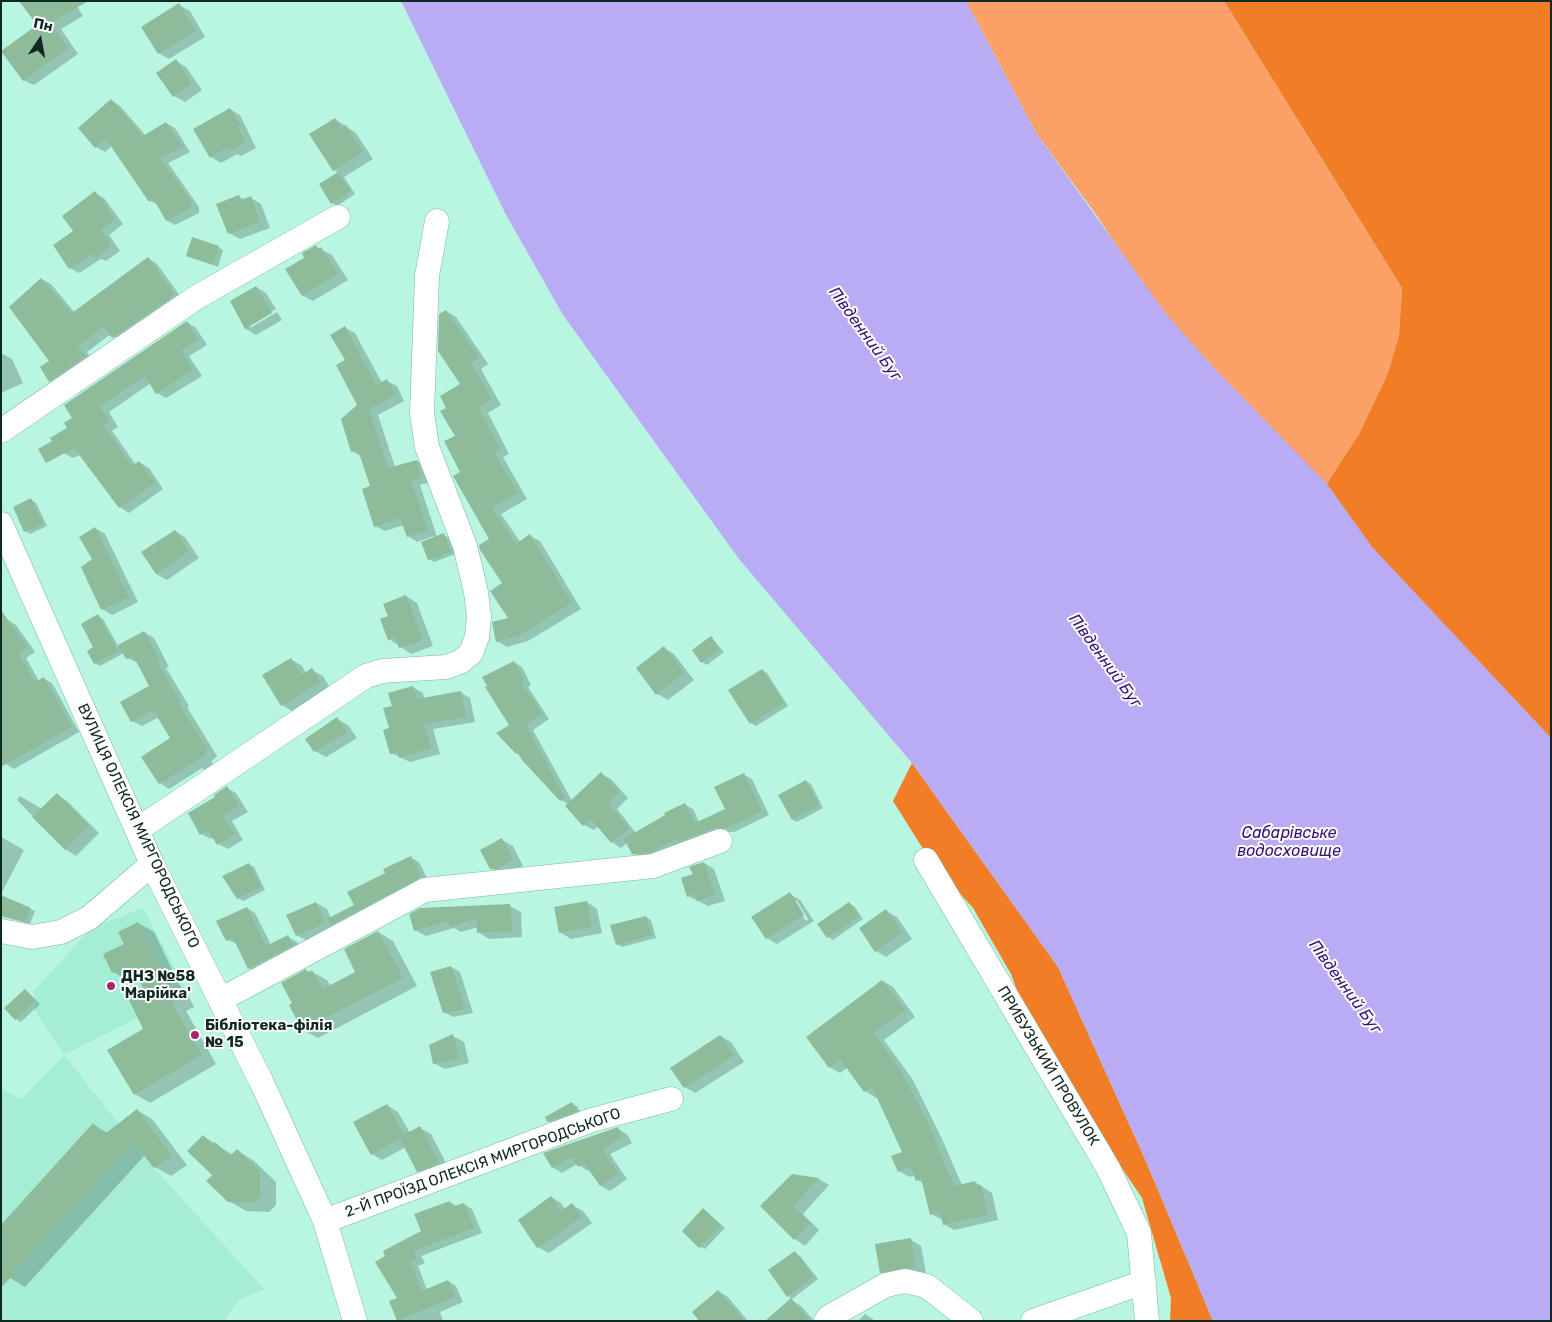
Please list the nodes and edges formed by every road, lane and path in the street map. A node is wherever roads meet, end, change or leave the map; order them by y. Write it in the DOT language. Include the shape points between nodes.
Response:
graph roads {
  1 [pos="338,217"];
  2 [pos="437,221"];
  3 [pos="1,431"];
  4 [pos="1,524"];
  5 [pos="136,830"];
  6 [pos="720,841"];
  7 [pos="926,860"];
  8 [pos="152,864"];
  9 [pos="1,931"];
  10 [pos="220,1000"];
  11 [pos="671,1099"];
  12 [pos="325,1220"];
  13 [pos="1144,1282"];
  14 [pos="355,1321"];
  15 [pos="826,1321"];
  16 [pos="971,1321"];
  17 [pos="1033,1321"];
  18 [pos="1146,1321"];
  1 -- 3 [label="street" via="197,297"];
  2 -- 5 [label="street" via="427,276 422,413 426,447 465,546 476,592 479,617 471,653 446,667 382,670 366,676"];
  4 -- 5 [label="street, ВУЛИЦЯ ОЛЕКСІЯ МИРГОРОДСЬКОГО"];
  5 -- 8 [label="street, ВУЛИЦЯ ОЛЕКСІЯ МИРГОРОДСЬКОГО"];
  6 -- 10 [label="street" via="653,866 425,890"];
  7 -- 13 [label="street, ПРИБУЗЬКИЙ ПРОВУЛОК" via="1108,1168 1139,1233"];
  8 -- 9 [label="street" via="89,918 60,932 32,937"];
  8 -- 10 [label="street, ВУЛИЦЯ ОЛЕКСІЯ МИРГОРОДСЬКОГО"];
  10 -- 12 [label="street, ВУЛИЦЯ ОЛЕКСІЯ МИРГОРОДСЬКОГО"];
  11 -- 12 [label="street, 2-Й ПРОЇЗД ОЛЕКСІЯ МИРГОРОДСЬКОГО" via="592,1120"];
  12 -- 14 [label="street, ВУЛИЦЯ ОЛЕКСІЯ МИРГОРОДСЬКОГО"];
  13 -- 17 [label="street"];
  13 -- 18 [label="street, ПРИБУЗЬКИЙ ПРОВУЛОК"];
  15 -- 16 [label="street" via="886,1286 905,1281 927,1286"];
}
